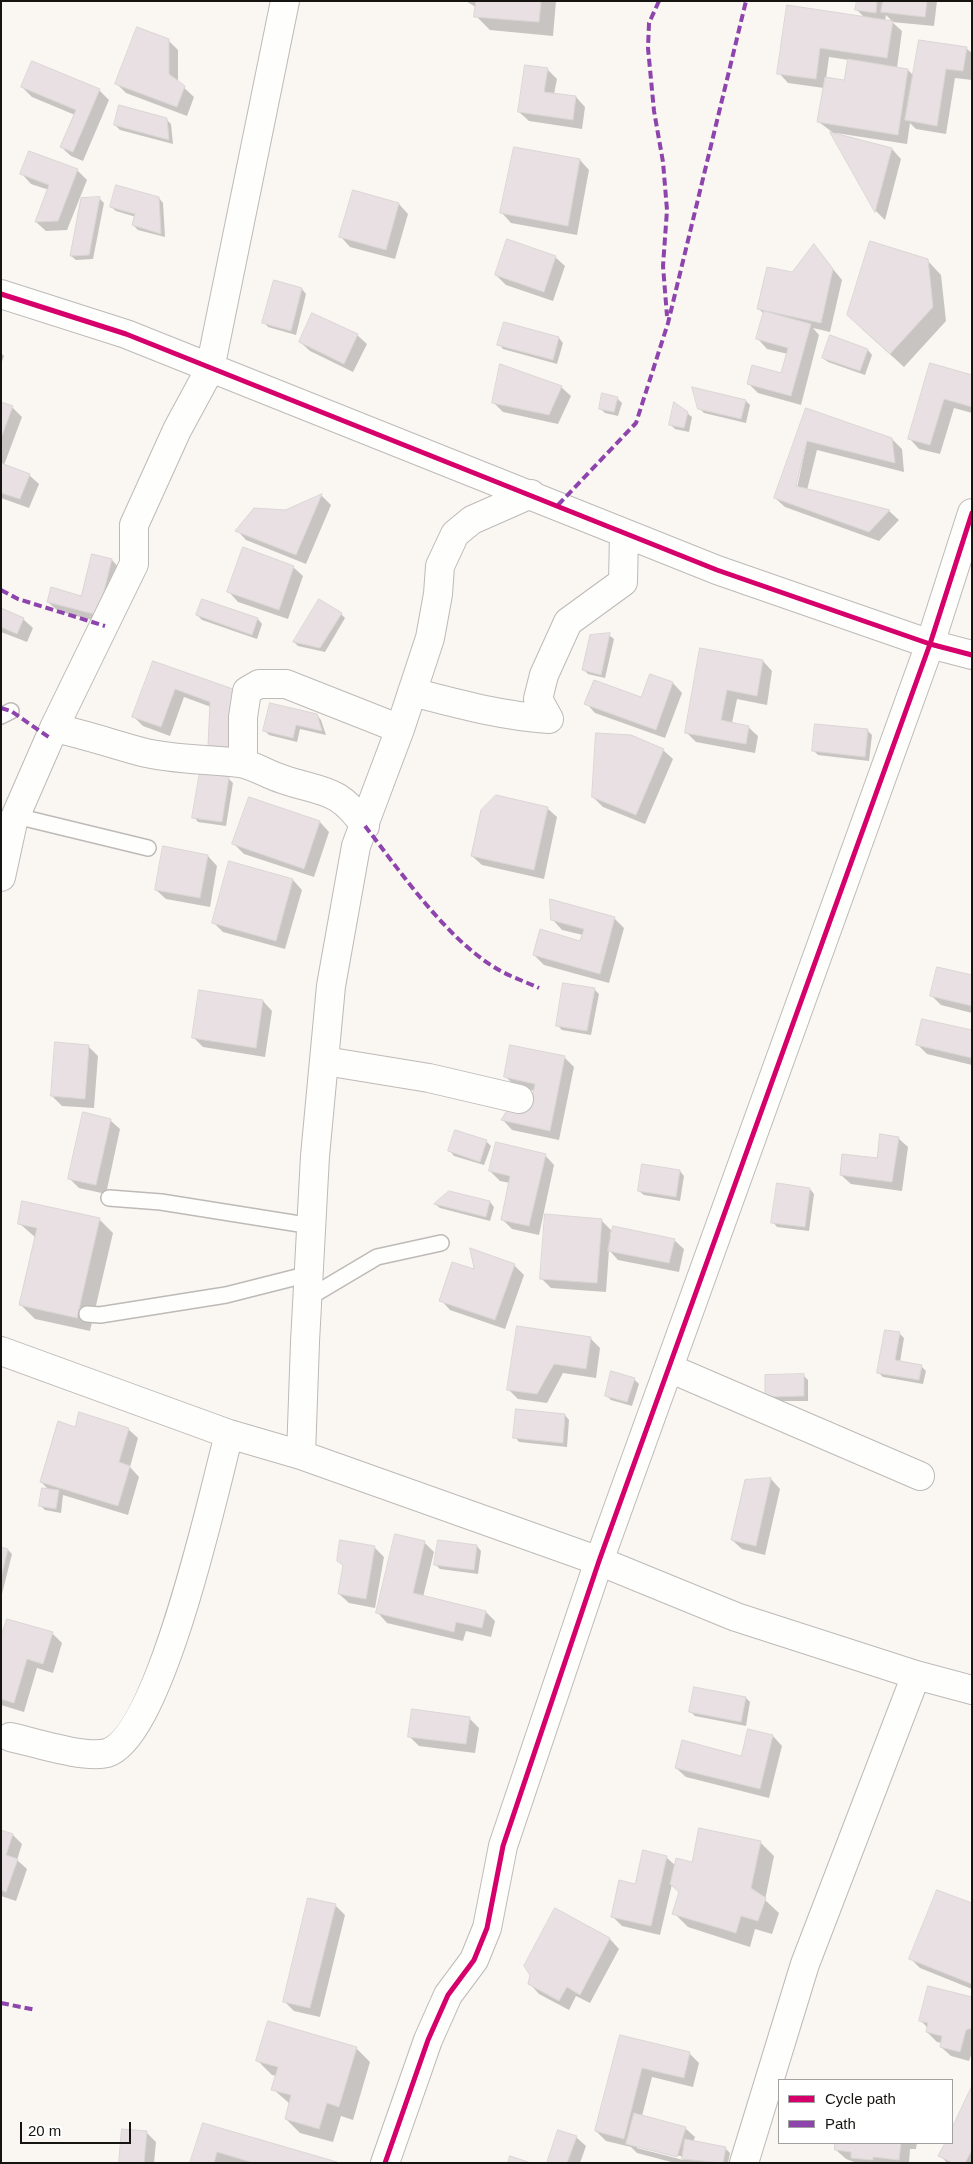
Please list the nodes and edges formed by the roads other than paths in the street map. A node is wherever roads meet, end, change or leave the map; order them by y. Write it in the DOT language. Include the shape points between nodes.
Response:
graph roads {
  1 [pos="285,1"];
  2 [pos="1,294"];
  3 [pos="210,369"];
  4 [pos="531,494"];
  5 [pos="972,513"];
  6 [pos="624,534"];
  7 [pos="930,644"];
  8 [pos="972,655"];
  9 [pos="412,692"];
  10 [pos="54,728"];
  11 [pos="400,729"];
  12 [pos="242,763"];
  13 [pos="16,816"];
  14 [pos="364,826"];
  15 [pos="148,848"];
  16 [pos="1,877"];
  17 [pos="325,1061"];
  18 [pos="519,1099"];
  19 [pos="109,1198"];
  20 [pos="312,1226"];
  21 [pos="441,1243"];
  22 [pos="309,1286"];
  23 [pos="88,1314"];
  24 [pos="1,1351"];
  25 [pos="669,1368"];
  26 [pos="229,1434"];
  27 [pos="301,1455"];
  28 [pos="920,1476"];
  29 [pos="600,1561"];
  30 [pos="916,1675"];
  31 [pos="972,1690"];
  32 [pos="10,1737"];
  33 [pos="385,2163"];
  34 [pos="744,2163"];
  1 -- 3 [label="street"];
  2 -- 3 [label="street" via="126,334"];
  3 -- 4 [label="street"];
  3 -- 10 [label="street" via="177,430 134,525 134,564"];
  4 -- 6 [label="street"];
  4 -- 9 [label="street" via="472,520 455,534 440,566 430,638"];
  5 -- 7 [label="street"];
  6 -- 7 [label="street"];
  6 -- 9 [label="street" via="623,582 568,622 544,675 538,698 549,719 515,717"];
  7 -- 8 [label="street"];
  7 -- 25 [label="street"];
  9 -- 11 [label="street"];
  10 -- 12 [label="street" via="143,752"];
  10 -- 13 [label="street"];
  11 -- 12 [label="street" via="286,684 259,684 247,691"];
  11 -- 14 [label="street"];
  12 -- 14 [label="street" via="340,798 352,807"];
  13 -- 15 [label="lane"];
  13 -- 16 [label="street"];
  14 -- 17 [label="street" via="356,846 331,986"];
  17 -- 18 [label="street" via="429,1078"];
  17 -- 20 [label="street"];
  19 -- 20 [label="lane" via="161,1202"];
  20 -- 22 [label="street"];
  21 -- 22 [label="lane" via="377,1257"];
  22 -- 23 [label="lane"];
  22 -- 27 [label="street"];
  24 -- 26 [label="street"];
  25 -- 28 [label="street"];
  25 -- 29 [label="street"];
  26 -- 27 [label="street"];
  26 -- 32 [label="street" via="189,1588 158,1680 132,1731 108,1752 88,1755"];
  27 -- 29 [label="street"];
  29 -- 30 [label="street" via="736,1617"];
  29 -- 33 [label="street" via="503,1846 487,1928 474,1960 448,1995 428,2040"];
  30 -- 31 [label="street"];
  30 -- 34 [label="street" via="805,1964"];
}
